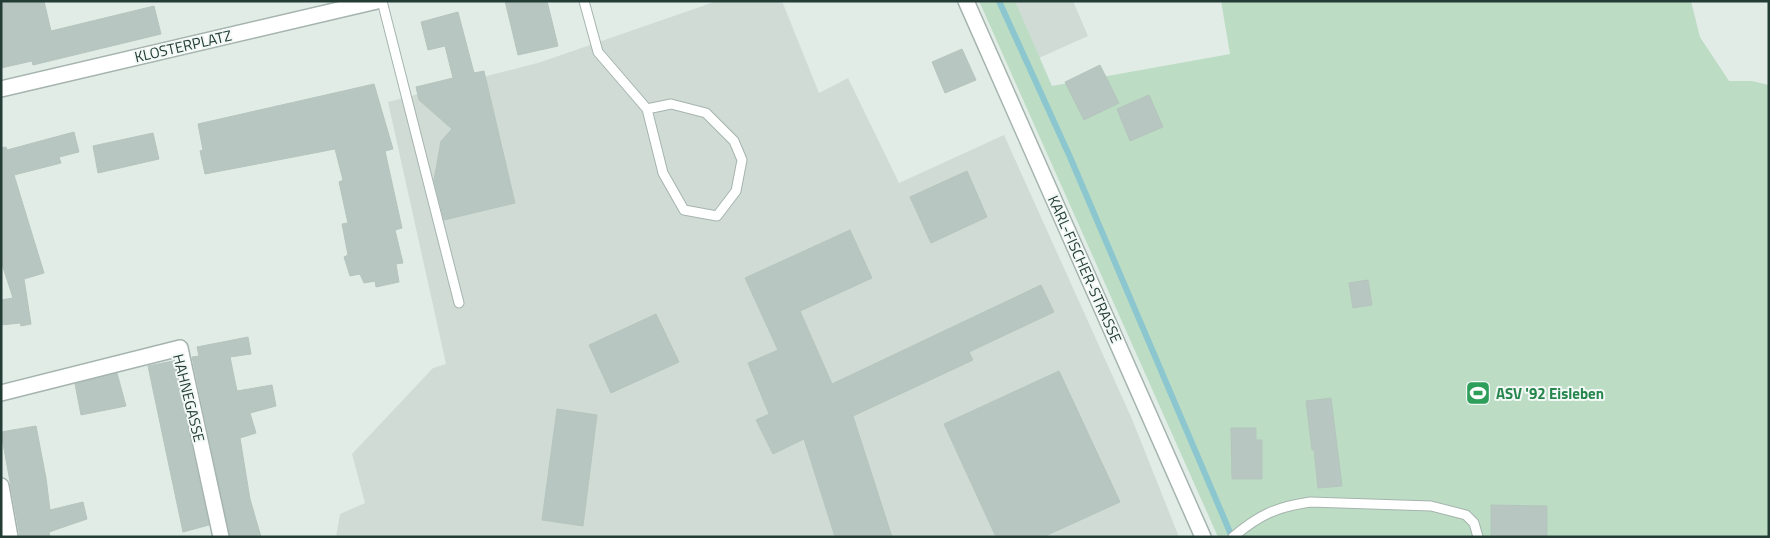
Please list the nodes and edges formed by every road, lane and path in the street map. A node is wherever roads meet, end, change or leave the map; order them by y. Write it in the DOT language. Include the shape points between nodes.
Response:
graph roads {
  1 [pos="382,1"];
  2 [pos="584,1"];
  3 [pos="966,1"];
  4 [pos="371,2"];
  5 [pos="1,89"];
  6 [pos="647,109"];
  7 [pos="459,303"];
  8 [pos="1,394"];
  9 [pos="1,486"];
  10 [pos="10,537"];
  11 [pos="221,537"];
  12 [pos="1203,537"];
  13 [pos="1233,537"];
  14 [pos="1478,537"];
  1 -- 7 [label="lane"];
  2 -- 6 [label="lane" via="598,52"];
  3 -- 12 [label="street, KARL-FISCHER-STRASSE"];
  4 -- 5 [label="street, KLOSTERPLATZ"];
  6 -- 6 [label="lane" via="663,173 684,210 718,216 736,191 742,160 734,141 706,113 671,104"];
  8 -- 11 [label="street, HAHNEGASSE" via="180,348"];
  9 -- 10 [label="street"];
  13 -- 14 [label="lane" via="1251,521 1278,508 1310,502 1431,506 1466,516 1474,523"];
}
